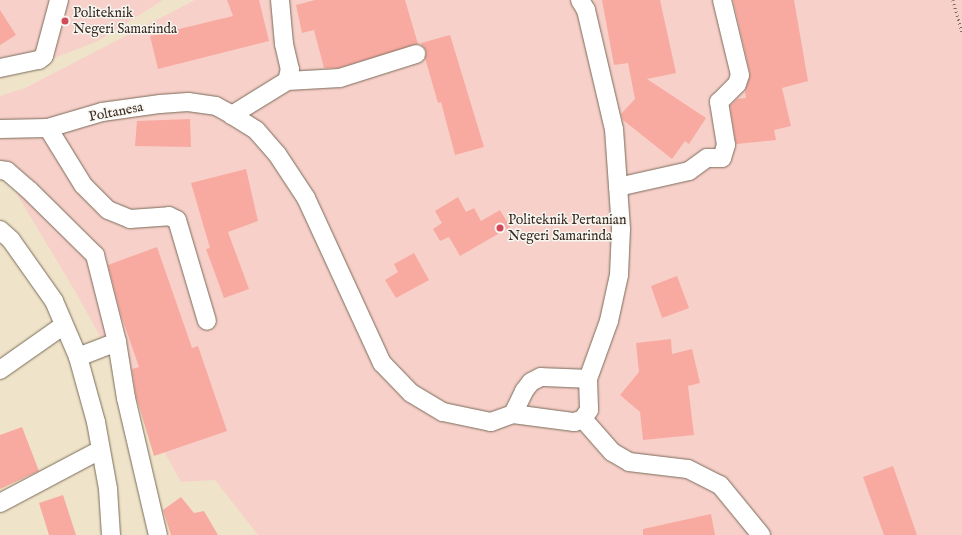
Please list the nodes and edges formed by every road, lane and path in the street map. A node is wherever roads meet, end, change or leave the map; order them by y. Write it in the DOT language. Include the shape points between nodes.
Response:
graph roads {
  1 [pos="59,0"];
  2 [pos="280,0"];
  3 [pos="580,0"];
  4 [pos="722,0"];
  5 [pos="953,0"];
  6 [pos="962,32"];
  7 [pos="416,54"];
  8 [pos="0,68"];
  9 [pos="287,81"];
  10 [pos="232,115"];
  11 [pos="48,128"];
  12 [pos="0,129"];
  13 [pos="0,170"];
  14 [pos="618,187"];
  15 [pos="0,230"];
  16 [pos="207,321"];
  17 [pos="64,325"];
  18 [pos="117,342"];
  19 [pos="78,357"];
  20 [pos="0,370"];
  21 [pos="588,379"];
  22 [pos="513,414"];
  23 [pos="583,419"];
  24 [pos="100,450"];
  25 [pos="0,503"];
  26 [pos="111,535"];
  27 [pos="158,535"];
  28 [pos="761,535"];
  1 -- 8 [label="street" via="44,56 39,60"];
  2 -- 9 [label="street" via="284,44 290,69"];
  3 -- 14 [label="street" via="586,10 614,130"];
  4 -- 14 [label="street" via="740,75 737,84 719,102 726,145 722,158 707,158 689,171"];
  5 -- 6 [label="path"];
  7 -- 9 [label="street" via="340,78"];
  9 -- 10 [label="street"];
  10 -- 11 [label="street, Poltanesa" via="216,106 188,102 102,112"];
  10 -- 22 [label="street, Poltanesa" via="256,130 272,148 306,198 382,363 411,393 443,412 492,422"];
  11 -- 12 [label="street, Poltanesa"];
  11 -- 16 [label="street" via="83,185 108,210 130,219 169,216 177,220"];
  13 -- 18 [label="street" via="8,171 94,255"];
  14 -- 21 [label="street" via="621,229 619,275 609,321"];
  15 -- 17 [label="street" via="11,240 54,301"];
  17 -- 19 [label="street"];
  17 -- 20 [label="street"];
  18 -- 19 [label="street"];
  18 -- 27 [label="street" via="126,398"];
  19 -- 24 [label="street" via="96,422"];
  21 -- 22 [label="street" via="541,377 531,382 524,390"];
  21 -- 23 [label="street" via="589,410"];
  22 -- 23 [label="street" via="574,422"];
  23 -- 28 [label="street" via="612,452 629,462 688,468 720,485"];
  24 -- 25 [label="street"];
  24 -- 26 [label="street" via="108,490"];
}
